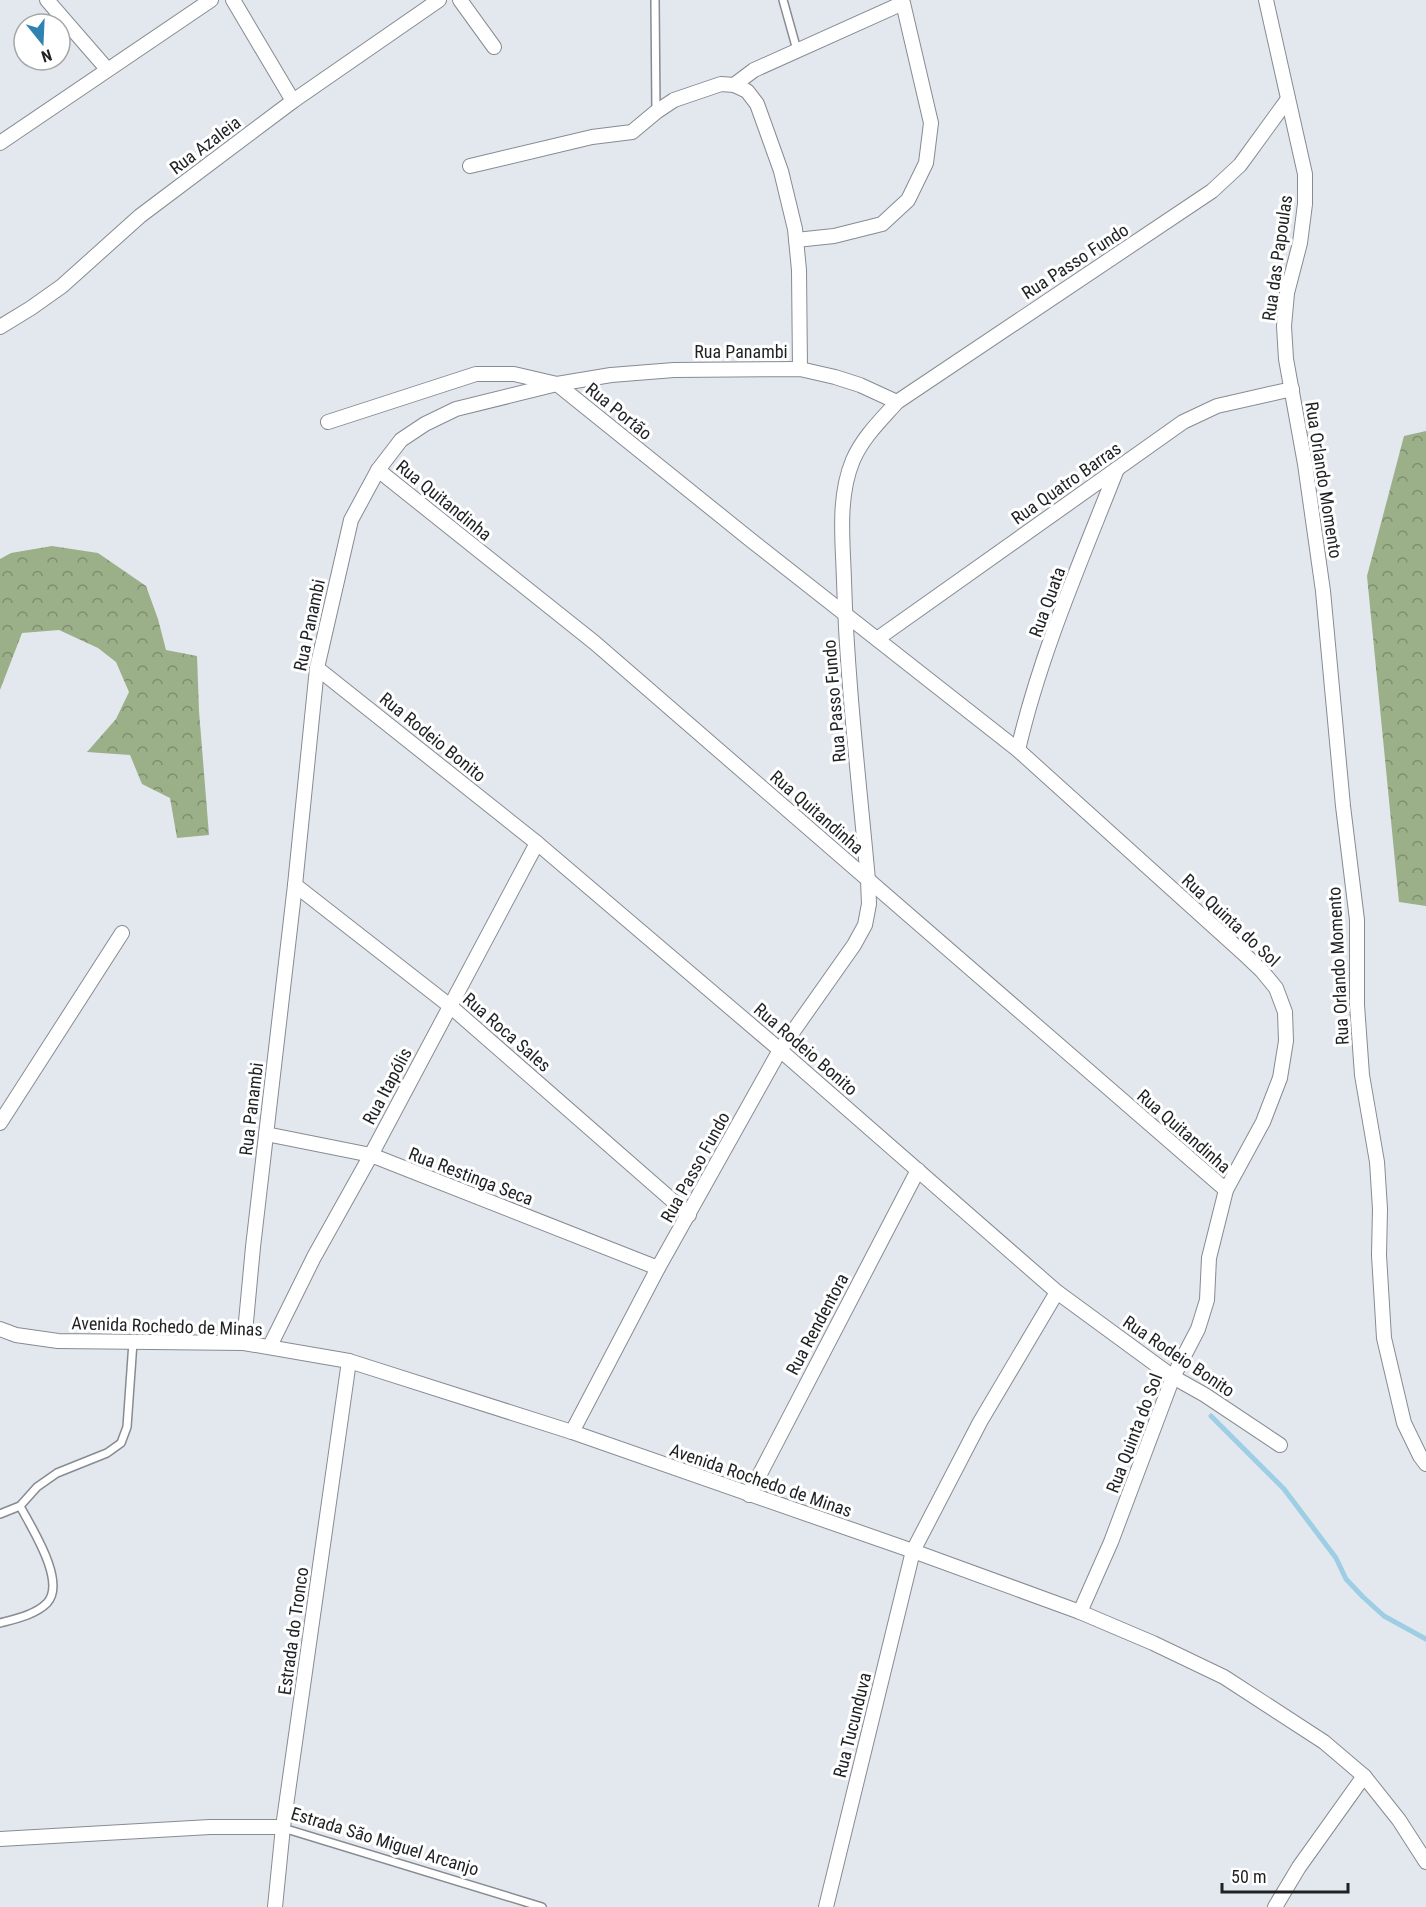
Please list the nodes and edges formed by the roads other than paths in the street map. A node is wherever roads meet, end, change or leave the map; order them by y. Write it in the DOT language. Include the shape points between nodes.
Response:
graph roads {
  1 [pos="47,0"];
  2 [pos="211,0"];
  3 [pos="233,0"];
  4 [pos="439,0"];
  5 [pos="460,0"];
  6 [pos="655,0"];
  7 [pos="783,0"];
  8 [pos="1266,0"];
  9 [pos="903,1"];
  10 [pos="494,46"];
  11 [pos="797,50"];
  12 [pos="107,69"];
  13 [pos="734,85"];
  14 [pos="1288,99"];
  15 [pos="293,101"];
  16 [pos="656,112"];
  17 [pos="0,143"];
  18 [pos="470,166"];
  19 [pos="796,240"];
  20 [pos="0,327"];
  21 [pos="800,369"];
  22 [pos="557,384"];
  23 [pos="1292,389"];
  24 [pos="897,402"];
  25 [pos="328,422"];
  26 [pos="378,470"];
  27 [pos="1117,470"];
  28 [pos="845,613"];
  29 [pos="877,639"];
  30 [pos="317,668"];
  31 [pos="1018,750"];
  32 [pos="537,843"];
  33 [pos="868,880"];
  34 [pos="295,885"];
  35 [pos="122,933"];
  36 [pos="450,1006"];
  37 [pos="780,1050"];
  38 [pos="0,1123"];
  39 [pos="266,1134"];
  40 [pos="371,1155"];
  41 [pos="918,1170"];
  42 [pos="1226,1190"];
  43 [pos="689,1215"];
  44 [pos="658,1268"];
  45 [pos="1057,1292"];
  46 [pos="0,1329"];
  47 [pos="133,1342"];
  48 [pos="244,1343"];
  49 [pos="270,1346"];
  50 [pos="349,1361"];
  51 [pos="1173,1377"];
  52 [pos="572,1432"];
  53 [pos="1280,1445"];
  54 [pos="1426,1464"];
  55 [pos="748,1495"];
  56 [pos="20,1506"];
  57 [pos="0,1514"];
  58 [pos="913,1551"];
  59 [pos="1080,1612"];
  60 [pos="0,1623"];
  61 [pos="1364,1776"];
  62 [pos="283,1827"];
  63 [pos="0,1839"];
  64 [pos="1426,1862"];
  65 [pos="275,1907"];
  66 [pos="542,1907"];
  67 [pos="826,1907"];
  68 [pos="1275,1907"];
  1 -- 12 [label="street"];
  2 -- 12 [label="street"];
  3 -- 15 [label="street"];
  4 -- 15 [label="street, Rua Azaleia"];
  5 -- 10 [label="street"];
  6 -- 16 [label="lane"];
  7 -- 11 [label="lane"];
  8 -- 14 [label="street, Rua das Papoulas"];
  9 -- 11 [label="street"];
  9 -- 19 [label="street" via="931,123 926,163 908,200 882,224 834,236"];
  11 -- 13 [label="street" via="754,70"];
  12 -- 17 [label="street"];
  13 -- 16 [label="street" via="700,90"];
  13 -- 19 [label="street" via="747,91 757,104 781,171"];
  14 -- 23 [label="street, Rua das Papoulas" via="1305,174 1300,243 1287,293 1284,326"];
  14 -- 24 [label="street, Rua Passo Fundo" via="1240,165 1212,190"];
  15 -- 20 [label="street, Rua Azaleia" via="140,216 62,286"];
  16 -- 18 [label="street" via="632,132 592,137"];
  19 -- 21 [label="street"];
  21 -- 22 [label="street, Rua Panambi" via="674,370"];
  21 -- 24 [label="street, Rua Panambi" via="844,380"];
  22 -- 25 [label="street, Rua Portão" via="514,374 476,374"];
  22 -- 26 [label="street, Rua Panambi" via="456,409 424,424 401,441"];
  22 -- 28 [label="street, Rua Portão"];
  23 -- 27 [label="street, Rua Quatro Barras" via="1217,406 1183,422"];
  23 -- 54 [label="street, Rua Orlando Momento" via="1314,517 1357,920 1357,1005 1362,1075 1377,1162 1384,1338 1404,1423"];
  24 -- 28 [label="street, Rua Passo Fundo" via="865,438 853,461 844,494"];
  26 -- 30 [label="street, Rua Panambi" via="351,520"];
  26 -- 33 [label="street, Rua Quitandinha" via="595,643"];
  27 -- 29 [label="street, Rua Quatro Barras"];
  27 -- 31 [label="street, Rua Quata" via="1053,635"];
  28 -- 29 [label="street, Rua Quinta do Sol"];
  28 -- 33 [label="street, Rua Passo Fundo"];
  29 -- 31 [label="street, Rua Quinta do Sol"];
  30 -- 32 [label="street, Rua Rodeio Bonito"];
  30 -- 34 [label="street, Rua Panambi"];
  31 -- 42 [label="street, Rua Quinta do Sol" via="1262,970 1276,988 1285,1012 1286,1041 1280,1078 1263,1122"];
  32 -- 36 [label="street, Rua Itapólis"];
  32 -- 37 [label="street, Rua Rodeio Bonito"];
  33 -- 37 [label="street, Rua Passo Fundo" via="869,904 860,935"];
  33 -- 42 [label="street, Rua Quitandinha"];
  34 -- 36 [label="street, Rua Roca Sales"];
  34 -- 39 [label="street, Rua Panambi"];
  35 -- 38 [label="street"];
  36 -- 40 [label="street, Rua Itapólis"];
  36 -- 43 [label="street, Rua Roca Sales"];
  37 -- 41 [label="street, Rua Rodeio Bonito"];
  37 -- 43 [label="street, Rua Passo Fundo"];
  39 -- 40 [label="street, Rua Restinga Seca"];
  39 -- 48 [label="street, Rua Panambi"];
  40 -- 44 [label="street, Rua Restinga Seca"];
  40 -- 49 [label="street, Rua Itapólis"];
  41 -- 45 [label="street, Rua Rodeio Bonito"];
  41 -- 55 [label="street, Rua Rendentora"];
  42 -- 51 [label="street, Rua Quinta do Sol" via="1209,1258 1207,1300 1198,1329"];
  43 -- 44 [label="street, Rua Passo Fundo"];
  44 -- 52 [label="street, Rua Passo Fundo"];
  45 -- 51 [label="street, Rua Rodeio Bonito"];
  45 -- 58 [label="street, Rua Tucunduva" via="980,1422"];
  46 -- 47 [label="street, Avenida Rochedo de Minas" via="58,1341"];
  47 -- 48 [label="street, Avenida Rochedo de Minas"];
  47 -- 56 [label="lane" via="127,1427 121,1443 57,1473"];
  48 -- 49 [label="street, Avenida Rochedo de Minas"];
  49 -- 50 [label="street, Avenida Rochedo de Minas"];
  50 -- 52 [label="street, Avenida Rochedo de Minas"];
  50 -- 62 [label="street, Estrada do Tronco"];
  51 -- 53 [label="street, Rua Rodeio Bonito"];
  51 -- 59 [label="street, Rua Quinta do Sol" via="1123,1513"];
  52 -- 55 [label="street, Avenida Rochedo de Minas"];
  55 -- 58 [label="street, Avenida Rochedo de Minas"];
  56 -- 57 [label="lane"];
  56 -- 60 [label="lane" via="47,1561 53,1579 52,1597 33,1613"];
  58 -- 59 [label="street, Avenida Rochedo de Minas"];
  58 -- 67 [label="street, Rua Tucunduva"];
  59 -- 61 [label="street, Avenida Rochedo de Minas" via="1224,1677 1324,1742"];
  61 -- 64 [label="street, Avenida Rochedo de Minas"];
  61 -- 68 [label="street"];
  62 -- 63 [label="street, Estrada São Miguel Arcanjo" via="210,1827"];
  62 -- 65 [label="street, Estrada do Tronco"];
  62 -- 66 [label="lane, Estrada São Miguel Arcanjo"];
}
